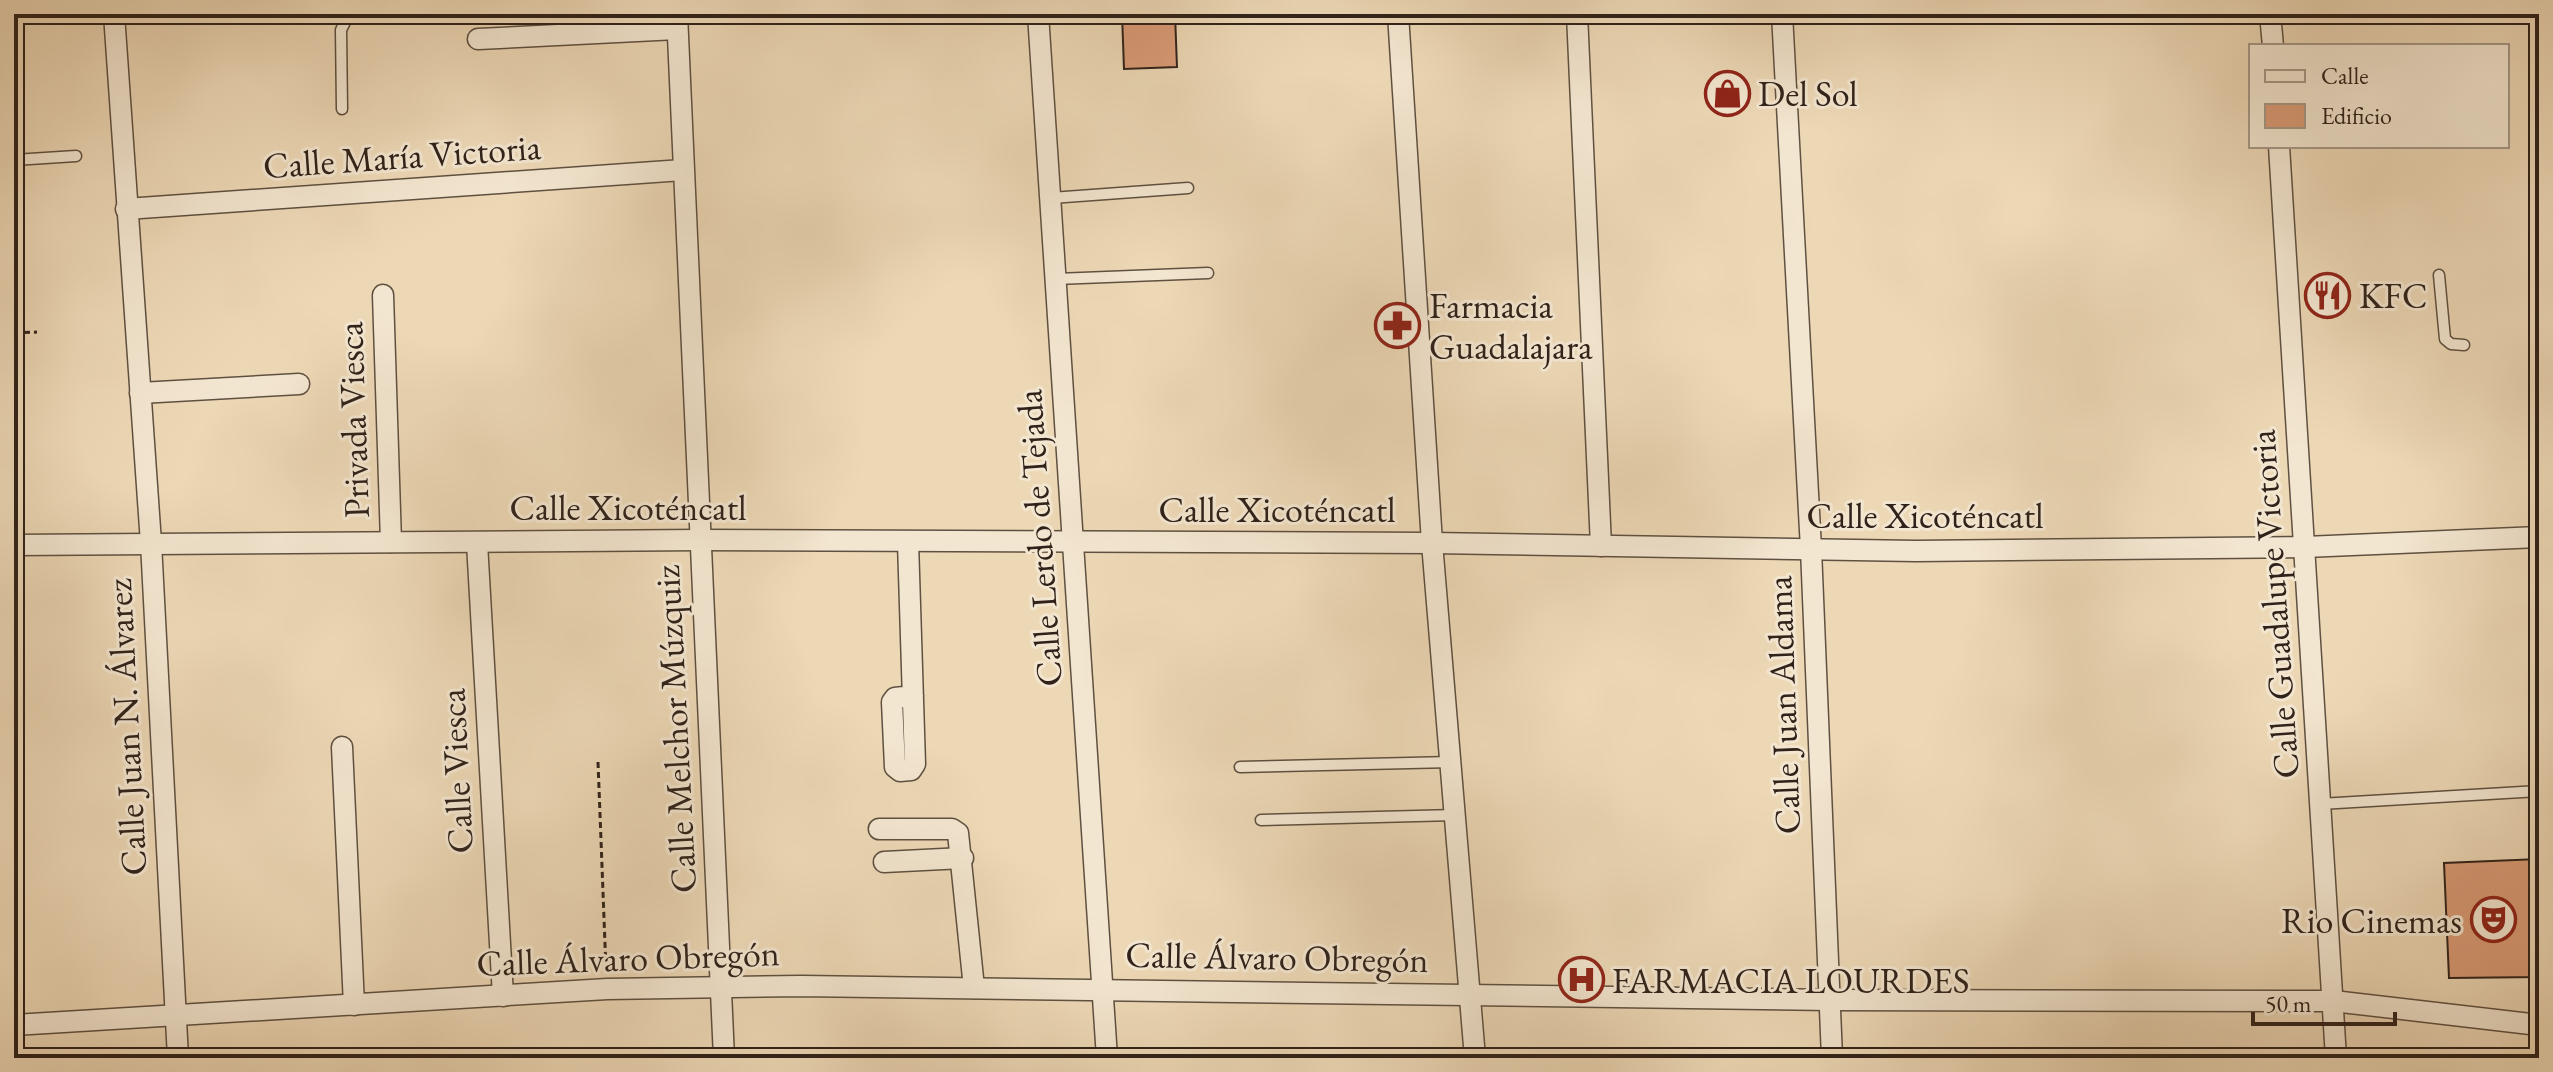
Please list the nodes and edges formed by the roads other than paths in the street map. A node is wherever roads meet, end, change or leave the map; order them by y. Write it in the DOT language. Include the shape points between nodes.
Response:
graph roads {
  1 [pos="114,14"];
  2 [pos="349,14"];
  3 [pos="1038,14"];
  4 [pos="1398,14"];
  5 [pos="1577,14"];
  6 [pos="1782,14"];
  7 [pos="2270,14"];
  8 [pos="677,22"];
  9 [pos="478,39"];
  10 [pos="2273,44"];
  11 [pos="342,109"];
  12 [pos="2279,148"];
  13 [pos="76,156"];
  14 [pos="14,160"];
  15 [pos="683,170"];
  16 [pos="1188,188"];
  17 [pos="1051,198"];
  18 [pos="126,209"];
  19 [pos="1208,273"];
  20 [pos="2439,275"];
  21 [pos="1056,279"];
  22 [pos="383,295"];
  23 [pos="2464,345"];
  24 [pos="299,384"];
  25 [pos="140,393"];
  26 [pos="2539,537"];
  27 [pos="700,540"];
  28 [pos="391,542"];
  29 [pos="908,542"];
  30 [pos="151,543"];
  31 [pos="477,543"];
  32 [pos="1432,543"];
  33 [pos="1073,544"];
  34 [pos="14,545"];
  35 [pos="1601,546"];
  36 [pos="2305,547"];
  37 [pos="1811,549"];
  38 [pos="913,696"];
  39 [pos="342,747"];
  40 [pos="1452,762"];
  41 [pos="1240,767"];
  42 [pos="2539,791"];
  43 [pos="2320,804"];
  44 [pos="1456,815"];
  45 [pos="1261,820"];
  46 [pos="879,829"];
  47 [pos="963,858"];
  48 [pos="884,862"];
  49 [pos="721,987"];
  50 [pos="974,988"];
  51 [pos="1103,988"];
  52 [pos="1471,994"];
  53 [pos="503,996"];
  54 [pos="1830,1000"];
  55 [pos="2333,1001"];
  56 [pos="354,1005"];
  57 [pos="176,1017"];
  58 [pos="14,1025"];
  59 [pos="2539,1025"];
  60 [pos="178,1058"];
  61 [pos="724,1058"];
  62 [pos="1107,1058"];
  63 [pos="1475,1058"];
  64 [pos="1832,1058"];
  65 [pos="2336,1058"];
  1 -- 18 [label="street, Calle Juan N. Álvarez"];
  2 -- 11 [label="lane" via="341,30"];
  3 -- 17 [label="street, Calle Lerdo de Tejada"];
  4 -- 32 [label="street"];
  5 -- 35 [label="street"];
  6 -- 37 [label="street, Calle Juan Aldama"];
  7 -- 10 [label="street"];
  8 -- 9 [label="street"];
  8 -- 15 [label="street, Calle Melchor Múzquiz"];
  12 -- 36 [label="street, Calle Guadalupe Victoria"];
  13 -- 14 [label="lane"];
  15 -- 18 [label="street, Calle María Victoria"];
  15 -- 27 [label="street, Calle Melchor Múzquiz"];
  16 -- 17 [label="lane"];
  17 -- 21 [label="street, Calle Lerdo de Tejada"];
  18 -- 25 [label="street, Calle Juan N. Álvarez"];
  19 -- 21 [label="lane"];
  20 -- 23 [label="lane" via="2445,339"];
  21 -- 33 [label="street, Calle Lerdo de Tejada"];
  22 -- 28 [label="street, Privada Viesca"];
  24 -- 25 [label="street"];
  25 -- 30 [label="street, Calle Juan N. Álvarez"];
  26 -- 36 [label="street, Calle Xicoténcatl"];
  27 -- 29 [label="street, Calle Xicoténcatl"];
  27 -- 31 [label="street, Calle Xicoténcatl"];
  27 -- 49 [label="street, Calle Melchor Múzquiz"];
  28 -- 30 [label="street, Calle Xicoténcatl"];
  28 -- 31 [label="street, Calle Xicoténcatl"];
  29 -- 33 [label="street, Calle Xicoténcatl"];
  29 -- 38 [label="street"];
  30 -- 34 [label="street, Calle Xicoténcatl"];
  30 -- 57 [label="street, Calle Juan N. Álvarez"];
  31 -- 53 [label="street, Calle Viesca"];
  32 -- 33 [label="street, Calle Xicoténcatl"];
  32 -- 35 [label="street, Calle Xicoténcatl"];
  32 -- 40 [label="street"];
  33 -- 51 [label="street, Calle Lerdo de Tejada"];
  35 -- 37 [label="street, Calle Xicoténcatl"];
  36 -- 37 [label="street, Calle Xicoténcatl"];
  36 -- 43 [label="street, Calle Guadalupe Victoria"];
  37 -- 54 [label="street, Calle Juan Aldama"];
  39 -- 56 [label="street"];
  40 -- 41 [label="lane"];
  40 -- 44 [label="street"];
  42 -- 43 [label="lane"];
  43 -- 55 [label="street, Calle Guadalupe Victoria"];
  44 -- 45 [label="lane"];
  44 -- 52 [label="street"];
  46 -- 47 [label="street" via="956,830"];
  47 -- 48 [label="street"];
  47 -- 50 [label="street"];
  49 -- 50 [label="street, Calle Álvaro Obregón"];
  49 -- 53 [label="street, Calle Álvaro Obregón"];
  49 -- 61 [label="street, Calle Melchor Múzquiz"];
  50 -- 51 [label="street, Calle Álvaro Obregón"];
  51 -- 52 [label="street, Calle Álvaro Obregón"];
  51 -- 62 [label="street, Calle Lerdo de Tejada"];
  52 -- 54 [label="street, Calle Álvaro Obregón"];
  52 -- 63 [label="street"];
  53 -- 56 [label="street, Calle Álvaro Obregón"];
  54 -- 55 [label="street, Calle Álvaro Obregón"];
  54 -- 64 [label="street, Calle Juan Aldama"];
  55 -- 59 [label="street, Calle Álvaro Obregón"];
  55 -- 65 [label="street, Calle Guadalupe Victoria"];
  56 -- 57 [label="street, Calle Álvaro Obregón"];
  57 -- 58 [label="street, Calle Álvaro Obregón"];
  57 -- 60 [label="street, Calle Juan N. Álvarez"];
}
